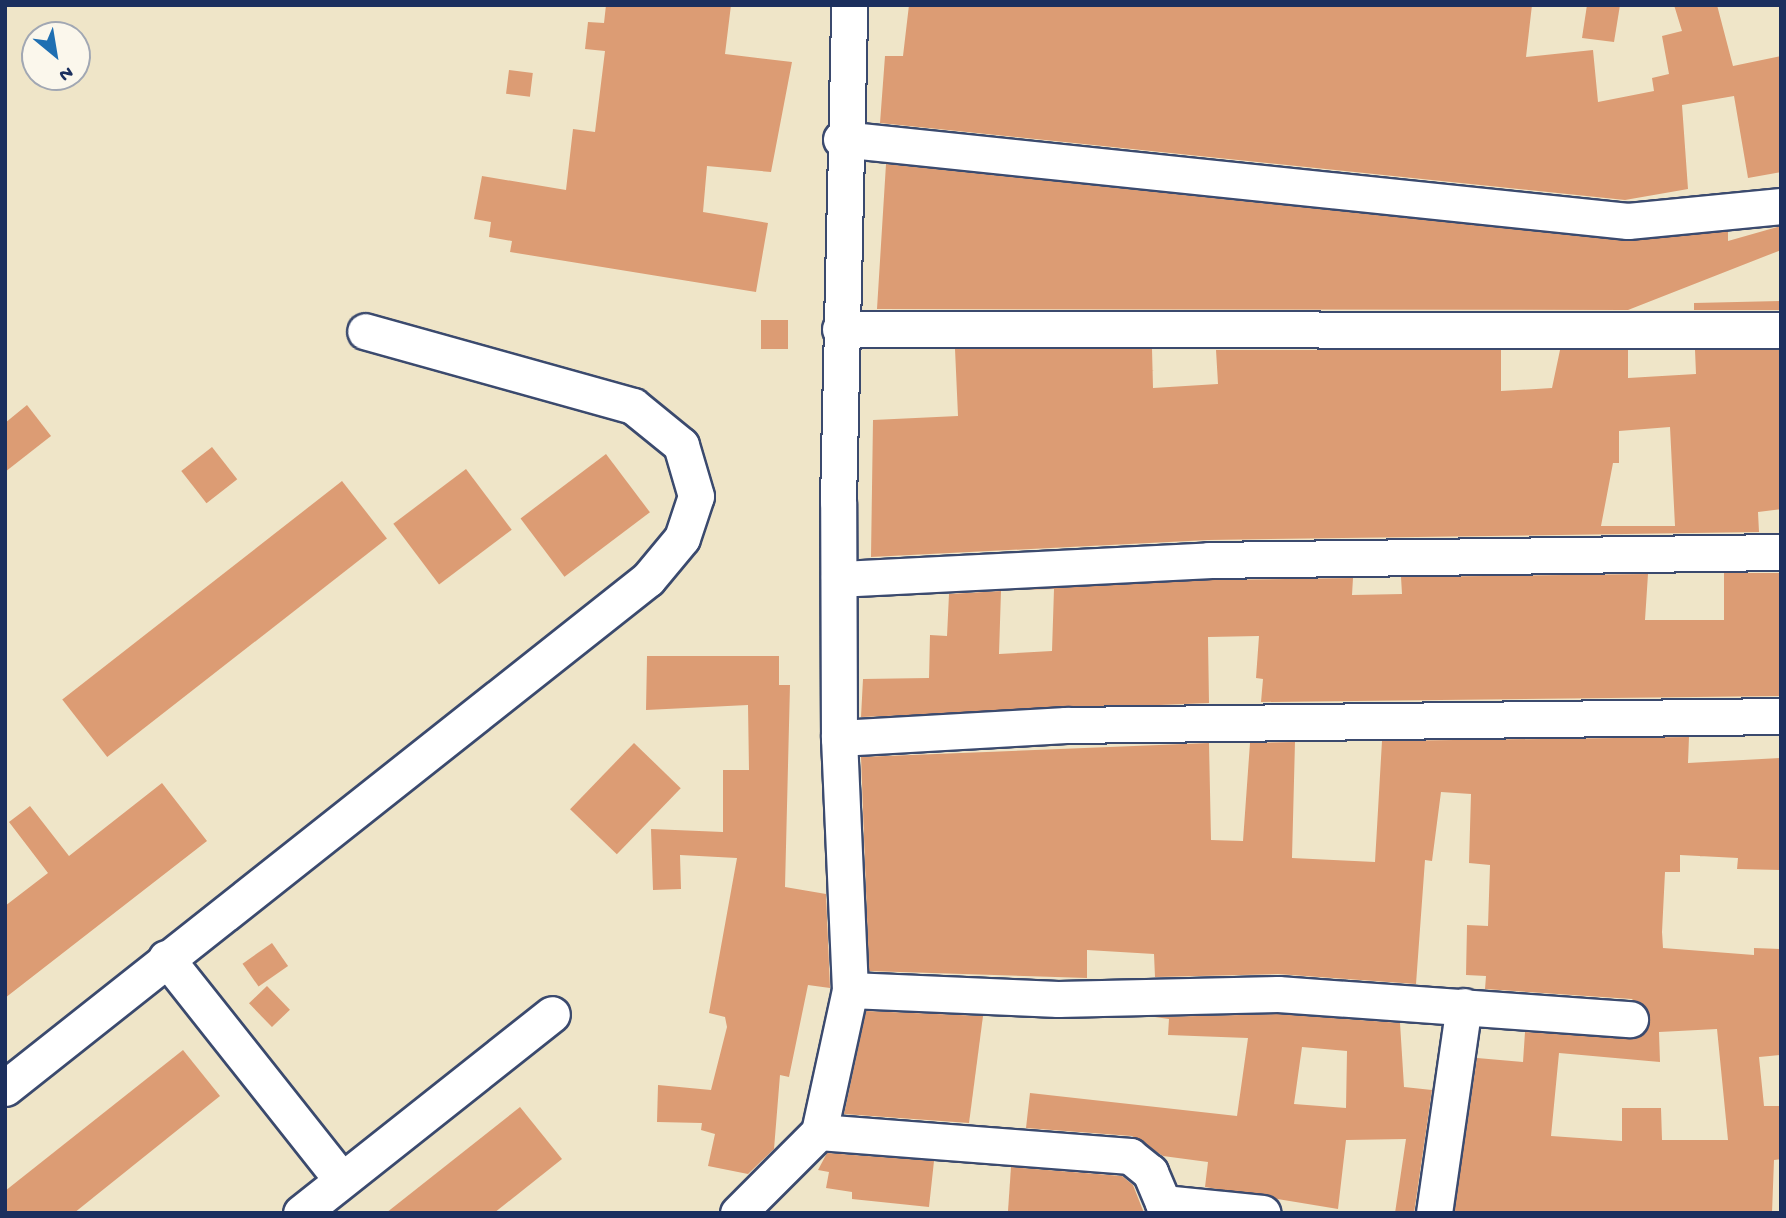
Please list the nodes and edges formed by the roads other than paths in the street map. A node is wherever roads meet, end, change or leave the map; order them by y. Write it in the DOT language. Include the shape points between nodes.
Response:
graph roads {
  1 [pos="849,5"];
  2 [pos="841,139"];
  3 [pos="1781,206"];
  4 [pos="840,329"];
  5 [pos="1781,330"];
  6 [pos="365,331"];
  7 [pos="1781,552"];
  8 [pos="839,579"];
  9 [pos="1781,716"];
  10 [pos="839,738"];
  11 [pos="166,958"];
  12 [pos="850,990"];
  13 [pos="1464,1006"];
  14 [pos="552,1014"];
  15 [pos="1630,1019"];
  16 [pos="5,1088"];
  17 [pos="819,1132"];
  18 [pos="342,1180"];
  19 [pos="1160,1208"];
  20 [pos="301,1213"];
  21 [pos="738,1213"];
  22 [pos="1263,1213"];
  23 [pos="1434,1213"];
  1 -- 2 [label="street"];
  2 -- 3 [label="street" via="1628,221"];
  2 -- 4 [label="street"];
  4 -- 5 [label="street"];
  4 -- 8 [label="street"];
  6 -- 11 [label="street" via="633,406 681,445 695,496 682,538 648,579"];
  7 -- 8 [label="street" via="1209,560"];
  8 -- 10 [label="street"];
  9 -- 10 [label="street" via="1066,725"];
  10 -- 12 [label="street"];
  11 -- 16 [label="street"];
  11 -- 18 [label="street"];
  12 -- 13 [label="street" via="1058,999 1278,993"];
  12 -- 17 [label="street"];
  13 -- 15 [label="street"];
  13 -- 23 [label="street"];
  14 -- 18 [label="street"];
  17 -- 19 [label="street" via="1130,1156 1150,1172"];
  17 -- 21 [label="street"];
  18 -- 20 [label="street"];
  19 -- 22 [label="street"];
}
